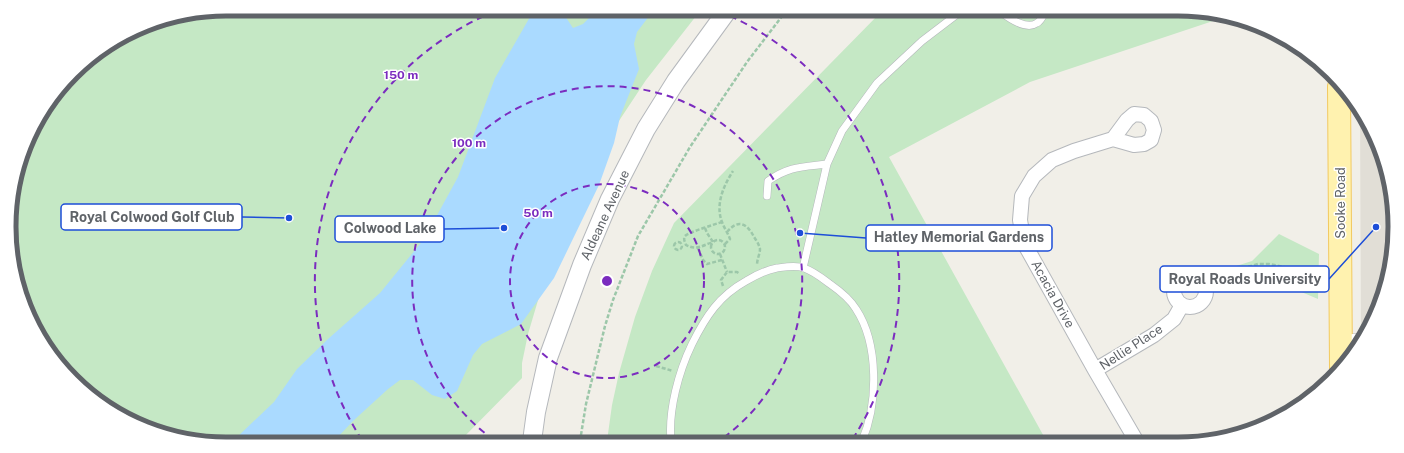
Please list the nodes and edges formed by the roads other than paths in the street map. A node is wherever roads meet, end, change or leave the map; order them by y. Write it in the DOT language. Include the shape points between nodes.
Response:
graph roads {
  1 [pos="723,16"];
  2 [pos="955,16"];
  3 [pos="1007,16"];
  4 [pos="1042,16"];
  5 [pos="1339,91"];
  6 [pos="1113,138"];
  7 [pos="827,164"];
  8 [pos="768,196"];
  9 [pos="803,268"];
  10 [pos="1182,305"];
  11 [pos="1357,337"];
  12 [pos="1340,338"];
  13 [pos="1341,360"];
  14 [pos="1095,370"];
  15 [pos="533,437"];
  16 [pos="671,437"];
  17 [pos="863,437"];
  18 [pos="1134,437"];
  1 -- 15 [label="street, Aldeane Avenue" via="676,81 646,129 610,199 582,265 548,358"];
  2 -- 7 [label="lane" via="922,41 877,83 842,131"];
  3 -- 4 [label="lane" via="1016,22 1033,25"];
  5 -- 12 [label="main road, Sooke Road"];
  6 -- 14 [label="street, Acacia Drive" via="1052,160 1034,176 1022,196 1020,220 1024,243"];
  7 -- 8 [label="lane" via="791,168 780,172 768,181"];
  7 -- 9 [label="lane"];
  9 -- 16 [label="lane" via="772,269 759,274 728,292 708,314 680,373 674,396"];
  9 -- 17 [label="lane" via="822,277 846,297 856,309 869,337 873,374 872,398"];
  10 -- 10 [label="street" via="1174,294 1177,280 1183,276 1197,277 1206,288 1202,302 1196,306"];
  10 -- 14 [label="street, Nellie Place" via="1174,319 1154,335"];
  11 -- 12 [label="lane"];
  12 -- 13 [label="main road, Sooke Road"];
  14 -- 18 [label="street, Acacia Drive"];
}
